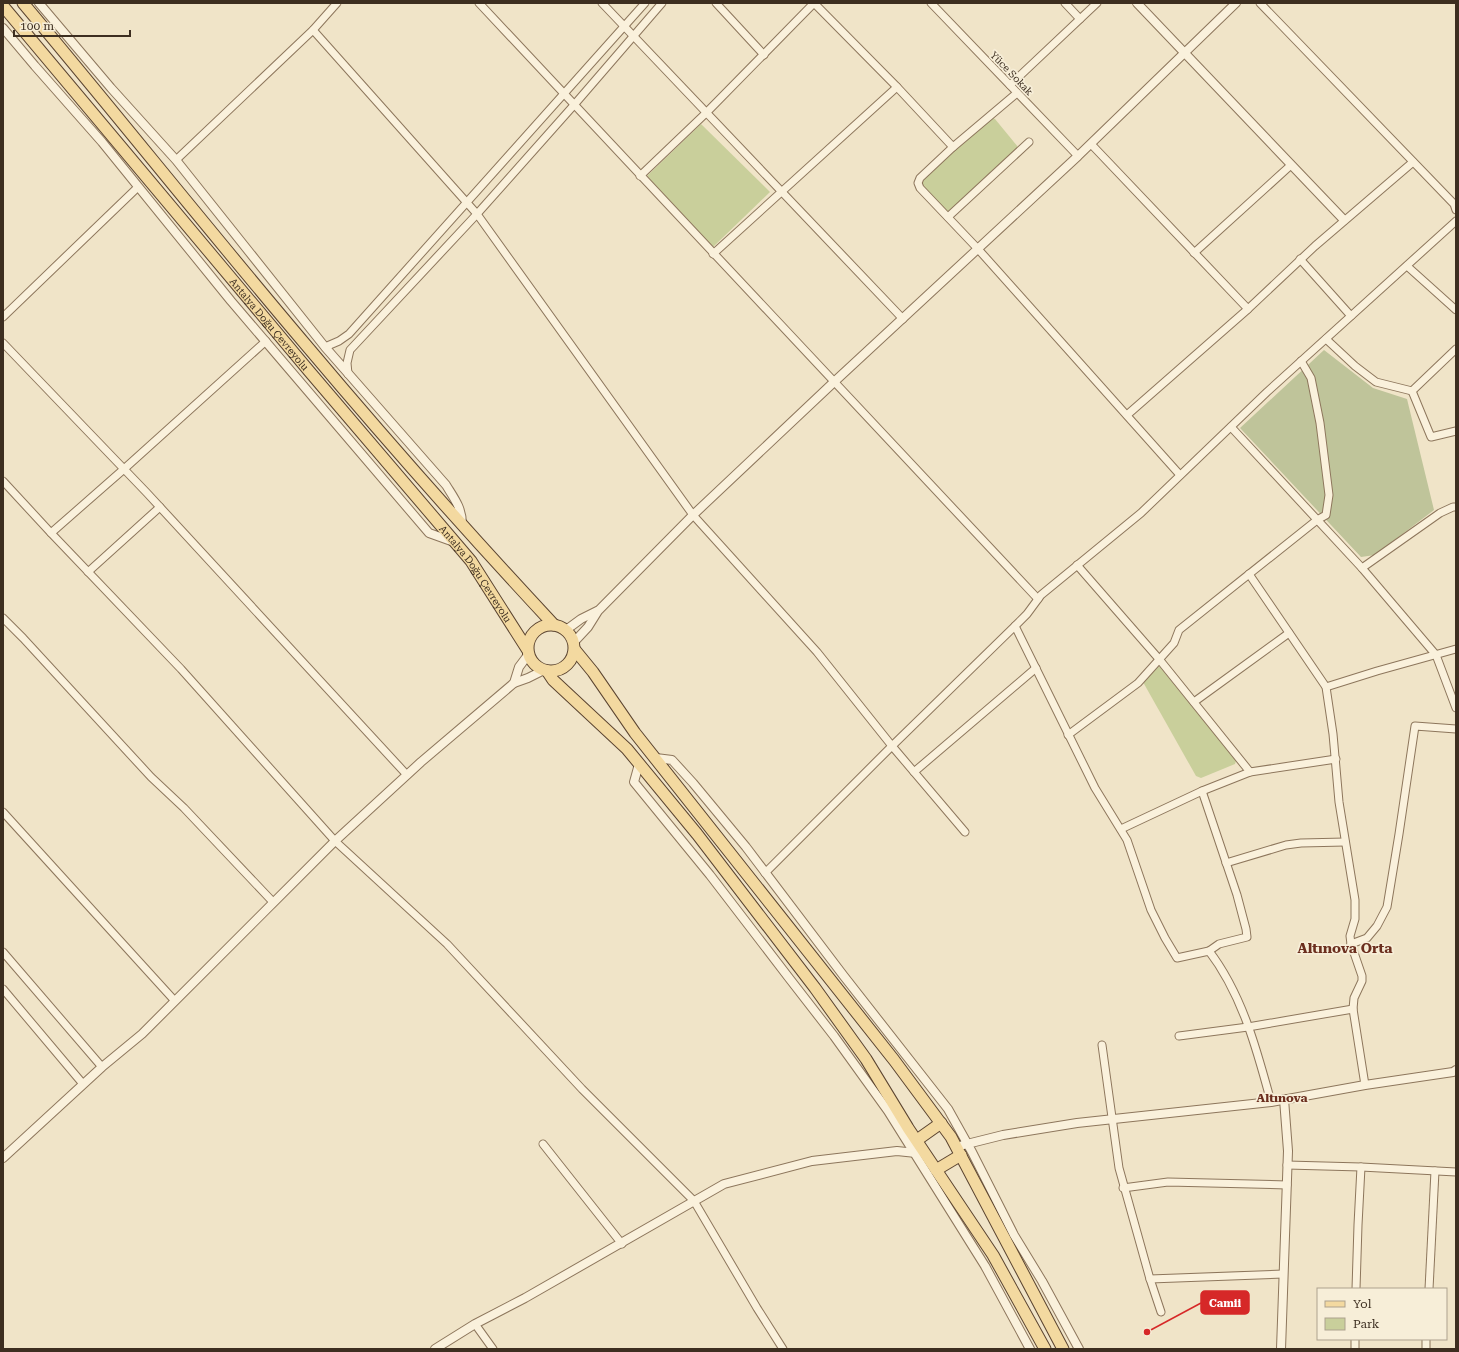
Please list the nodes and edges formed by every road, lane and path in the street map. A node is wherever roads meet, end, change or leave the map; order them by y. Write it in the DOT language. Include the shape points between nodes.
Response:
graph roads {
  1 [pos="22,3"];
  2 [pos="39,3"];
  3 [pos="336,3"];
  4 [pos="479,3"];
  5 [pos="602,3"];
  6 [pos="645,3"];
  7 [pos="662,3"];
  8 [pos="716,3"];
  9 [pos="814,3"];
  10 [pos="931,3"];
  11 [pos="1065,3"];
  12 [pos="1097,3"];
  13 [pos="1137,3"];
  14 [pos="1236,3"];
  15 [pos="1260,3"];
  16 [pos="3,6"];
  17 [pos="1080,19"];
  18 [pos="624,26"];
  19 [pos="3,28"];
  20 [pos="313,30"];
  21 [pos="633,36"];
  22 [pos="1184,53"];
  23 [pos="764,55"];
  24 [pos="1010,85"];
  25 [pos="897,87"];
  26 [pos="1017,93"];
  27 [pos="564,94"];
  28 [pos="574,105"];
  29 [pos="706,113"];
  30 [pos="1029,142"];
  31 [pos="1091,144"];
  32 [pos="952,147"];
  33 [pos="1078,156"];
  34 [pos="176,160"];
  35 [pos="1413,162"];
  36 [pos="1291,165"];
  37 [pos="640,176"];
  38 [pos="138,187"];
  39 [pos="781,193"];
  40 [pos="466,202"];
  41 [pos="1456,210"];
  42 [pos="477,214"];
  43 [pos="948,217"];
  44 [pos="1344,220"];
  45 [pos="1456,221"];
  46 [pos="978,249"];
  47 [pos="1194,253"];
  48 [pos="714,254"];
  49 [pos="1300,259"];
  50 [pos="1407,266"];
  51 [pos="1248,309"];
  52 [pos="1456,310"];
  53 [pos="1351,316"];
  54 [pos="3,317"];
  55 [pos="903,319"];
  56 [pos="1326,339"];
  57 [pos="266,341"];
  58 [pos="3,343"];
  59 [pos="326,347"];
  60 [pos="1456,348"];
  61 [pos="1301,361"];
  62 [pos="348,374"];
  63 [pos="834,382"];
  64 [pos="1412,391"];
  65 [pos="1127,415"];
  66 [pos="1231,427"];
  67 [pos="1456,431"];
  68 [pos="124,469"];
  69 [pos="1180,475"];
  70 [pos="3,481"];
  71 [pos="160,507"];
  72 [pos="1456,507"];
  73 [pos="694,515"];
  74 [pos="1317,520"];
  75 [pos="462,524"];
  76 [pos="51,533"];
  77 [pos="454,542"];
  78 [pos="1077,565"];
  79 [pos="1362,568"];
  80 [pos="88,572"];
  81 [pos="1249,574"];
  82 [pos="1038,599"];
  83 [pos="598,611"];
  84 [pos="3,618"];
  85 [pos="554,625"];
  86 [pos="1015,626"];
  87 [pos="566,630"];
  88 [pos="1289,633"];
  89 [pos="574,646"];
  90 [pos="1456,649"];
  91 [pos="528,652"];
  92 [pos="1436,654"];
  93 [pos="1159,659"];
  94 [pos="1036,668"];
  95 [pos="545,671"];
  96 [pos="514,683"];
  97 [pos="1326,687"];
  98 [pos="1194,702"];
  99 [pos="1456,708"];
  100 [pos="1456,729"];
  101 [pos="1068,734"];
  102 [pos="892,746"];
  103 [pos="656,758"];
  104 [pos="1336,760"];
  105 [pos="639,764"];
  106 [pos="914,772"];
  107 [pos="1250,772"];
  108 [pos="407,775"];
  109 [pos="1202,791"];
  110 [pos="3,812"];
  111 [pos="1121,829"];
  112 [pos="965,832"];
  113 [pos="335,841"];
  114 [pos="1345,842"];
  115 [pos="1226,863"];
  116 [pos="765,873"];
  117 [pos="273,902"];
  118 [pos="1351,944"];
  119 [pos="1208,951"];
  120 [pos="3,952"];
  121 [pos="3,989"];
  122 [pos="174,1000"];
  123 [pos="1353,1009"];
  124 [pos="1248,1027"];
  125 [pos="1179,1036"];
  126 [pos="1102,1045"];
  127 [pos="102,1067"];
  128 [pos="1456,1070"];
  129 [pos="83,1084"];
  130 [pos="1365,1085"];
  131 [pos="1284,1099"];
  132 [pos="1271,1102"];
  133 [pos="1112,1119"];
  134 [pos="941,1123"];
  135 [pos="917,1140"];
  136 [pos="543,1144"];
  137 [pos="968,1144"];
  138 [pos="958,1151"];
  139 [pos="913,1152"];
  140 [pos="925,1153"];
  141 [pos="3,1158"];
  142 [pos="1287,1165"];
  143 [pos="1361,1167"];
  144 [pos="936,1170"];
  145 [pos="1435,1171"];
  146 [pos="1456,1172"];
  147 [pos="1287,1185"];
  148 [pos="1123,1188"];
  149 [pos="694,1201"];
  150 [pos="622,1244"];
  151 [pos="1284,1274"];
  152 [pos="1150,1278"];
  153 [pos="1356,1288"];
  154 [pos="1429,1288"];
  155 [pos="1161,1312"];
  156 [pos="475,1324"];
  157 [pos="435,1349"];
  158 [pos="493,1349"];
  159 [pos="783,1349"];
  160 [pos="1030,1349"];
  161 [pos="1045,1349"];
  162 [pos="1062,1349"];
  163 [pos="1079,1349"];
  164 [pos="1281,1349"];
  1 -- 75 [label="main road, Antalya Doğu Çevreyolu" via="306,345"];
  2 -- 34 [label="street"];
  3 -- 20 [label="street"];
  4 -- 27 [label="street"];
  5 -- 18 [label="street"];
  6 -- 18 [label="street"];
  7 -- 21 [label="street"];
  8 -- 23 [label="street"];
  9 -- 23 [label="street"];
  9 -- 25 [label="street"];
  10 -- 24 [label="street, Yüce Sokak"];
  11 -- 17 [label="street"];
  12 -- 17 [label="street"];
  13 -- 22 [label="street"];
  14 -- 22 [label="street"];
  15 -- 35 [label="street"];
  16 -- 77 [label="main road, Antalya Doğu Çevreyolu"];
  17 -- 24 [label="street"];
  18 -- 21 [label="street"];
  18 -- 27 [label="street"];
  19 -- 38 [label="street"];
  20 -- 34 [label="street"];
  20 -- 40 [label="street"];
  21 -- 28 [label="street"];
  21 -- 29 [label="street"];
  22 -- 31 [label="street"];
  22 -- 36 [label="street"];
  23 -- 29 [label="street"];
  24 -- 26 [label="street, Yüce Sokak"];
  25 -- 32 [label="street"];
  25 -- 39 [label="street"];
  26 -- 32 [label="street"];
  26 -- 33 [label="street, Yüce Sokak"];
  27 -- 28 [label="street"];
  27 -- 40 [label="street"];
  28 -- 37 [label="street"];
  28 -- 42 [label="street"];
  29 -- 37 [label="street"];
  29 -- 39 [label="street"];
  30 -- 43 [label="street"];
  31 -- 33 [label="street"];
  31 -- 47 [label="street"];
  32 -- 43 [label="street" via="918,183"];
  33 -- 46 [label="street"];
  34 -- 59 [label="street"];
  35 -- 41 [label="street" via="1454,204"];
  35 -- 44 [label="street"];
  36 -- 44 [label="street"];
  36 -- 47 [label="street"];
  37 -- 48 [label="street"];
  38 -- 54 [label="street"];
  38 -- 57 [label="street"];
  39 -- 48 [label="street"];
  39 -- 55 [label="street"];
  40 -- 42 [label="street"];
  40 -- 59 [label="street" via="349,334"];
  42 -- 62 [label="street" via="350,350"];
  42 -- 73 [label="street"];
  43 -- 46 [label="street"];
  44 -- 49 [label="street"];
  45 -- 50 [label="street"];
  46 -- 55 [label="street"];
  46 -- 65 [label="street"];
  47 -- 51 [label="street"];
  48 -- 63 [label="street"];
  49 -- 51 [label="street"];
  49 -- 53 [label="street"];
  50 -- 52 [label="street"];
  50 -- 53 [label="street"];
  51 -- 65 [label="street"];
  53 -- 56 [label="street"];
  55 -- 63 [label="street"];
  56 -- 61 [label="street"];
  56 -- 64 [label="street" via="1376,382"];
  57 -- 68 [label="street"];
  57 -- 77 [label="street" via="429,533"];
  58 -- 68 [label="street"];
  59 -- 62 [label="street"];
  60 -- 64 [label="street"];
  61 -- 66 [label="street"];
  61 -- 74 [label="street" via="1311,378 1320,423 1329,495 1326,515"];
  62 -- 75 [label="street" via="446,485 458,505"];
  63 -- 73 [label="street"];
  63 -- 82 [label="street"];
  64 -- 67 [label="street" via="1431,437"];
  65 -- 69 [label="street"];
  66 -- 69 [label="street"];
  66 -- 74 [label="street"];
  68 -- 71 [label="street"];
  68 -- 76 [label="street"];
  69 -- 78 [label="street" via="1141,513"];
  70 -- 76 [label="street"];
  71 -- 80 [label="street"];
  71 -- 108 [label="street"];
  72 -- 79 [label="street" via="1440,513"];
  73 -- 83 [label="street"];
  73 -- 102 [label="street" via="817,652"];
  74 -- 79 [label="street"];
  74 -- 81 [label="street"];
  75 -- 85 [label="main road, Antalya Doğu Çevreyolu"];
  76 -- 80 [label="street"];
  77 -- 91 [label="main road, Antalya Doğu Çevreyolu" via="470,561"];
  78 -- 82 [label="street"];
  78 -- 93 [label="street"];
  79 -- 92 [label="street"];
  80 -- 113 [label="street" via="181,669"];
  81 -- 88 [label="street"];
  81 -- 93 [label="street" via="1179,630 1174,642"];
  82 -- 86 [label="street"];
  83 -- 87 [label="street" via="580,619"];
  83 -- 89 [label="street"];
  84 -- 117 [label="street" via="151,778 184,808"];
  85 -- 87 [label="main road"];
  85 -- 91 [label="main road" via="535,630"];
  86 -- 94 [label="street"];
  86 -- 102 [label="street"];
  87 -- 89 [label="main road" via="571,635"];
  88 -- 97 [label="street"];
  88 -- 98 [label="street"];
  89 -- 95 [label="main road" via="568,664 562,669"];
  89 -- 103 [label="main road" via="635,733"];
  90 -- 92 [label="street"];
  91 -- 95 [label="main road" via="534,664"];
  91 -- 96 [label="street" via="519,667"];
  92 -- 97 [label="street"];
  92 -- 99 [label="street"];
  93 -- 98 [label="street"];
  93 -- 101 [label="street" via="1138,683"];
  94 -- 101 [label="street"];
  94 -- 106 [label="street"];
  95 -- 96 [label="street"];
  95 -- 105 [label="main road"];
  96 -- 108 [label="street"];
  97 -- 104 [label="street"];
  98 -- 107 [label="street"];
  100 -- 118 [label="street" via="1415,726 1387,907 1367,938"];
  101 -- 111 [label="street" via="1095,788"];
  102 -- 106 [label="street"];
  102 -- 116 [label="street"];
  103 -- 116 [label="street" via="672,760 693,782"];
  103 -- 134 [label="main road"];
  104 -- 107 [label="street"];
  104 -- 114 [label="street"];
  105 -- 135 [label="main road" via="697,834 815,988 866,1059"];
  105 -- 139 [label="street" via="634,782 710,875 834,1036 888,1111"];
  106 -- 112 [label="street"];
  107 -- 109 [label="street"];
  108 -- 113 [label="street"];
  109 -- 111 [label="street"];
  109 -- 115 [label="street"];
  110 -- 122 [label="street"];
  111 -- 119 [label="street" via="1151,910 1177,958"];
  113 -- 117 [label="street"];
  113 -- 149 [label="street" via="447,944 582,1089"];
  114 -- 115 [label="street" via="1301,843"];
  114 -- 118 [label="street" via="1355,900"];
  115 -- 119 [label="street" via="1247,937 1219,944"];
  116 -- 137 [label="street" via="948,1109"];
  117 -- 122 [label="street"];
  118 -- 123 [label="street" via="1362,976"];
  119 -- 124 [label="street" via="1220,965 1239,1002"];
  120 -- 127 [label="street"];
  121 -- 129 [label="street"];
  122 -- 127 [label="street" via="142,1034"];
  123 -- 124 [label="street"];
  123 -- 130 [label="street"];
  124 -- 125 [label="street"];
  124 -- 132 [label="street"];
  126 -- 133 [label="street"];
  127 -- 129 [label="street"];
  128 -- 130 [label="street"];
  129 -- 141 [label="street"];
  130 -- 131 [label="street"];
  131 -- 132 [label="street"];
  131 -- 142 [label="street"];
  132 -- 133 [label="street"];
  133 -- 137 [label="street" via="1003,1135"];
  133 -- 148 [label="street"];
  134 -- 135 [label="main road"];
  134 -- 138 [label="main road"];
  135 -- 140 [label="main road"];
  136 -- 150 [label="street"];
  137 -- 138 [label="street"];
  137 -- 163 [label="street" via="1014,1235"];
  138 -- 144 [label="main road"];
  138 -- 162 [label="main road"];
  139 -- 140 [label="street"];
  139 -- 149 [label="street" via="896,1151 812,1161 724,1184"];
  139 -- 160 [label="street" via="985,1266"];
  140 -- 144 [label="main road"];
  142 -- 143 [label="street"];
  142 -- 147 [label="street"];
  143 -- 145 [label="street"];
  143 -- 153 [label="street"];
  144 -- 161 [label="main road" via="993,1255"];
  145 -- 146 [label="street"];
  145 -- 154 [label="street"];
  147 -- 148 [label="street" via="1168,1182"];
  147 -- 151 [label="street"];
  148 -- 152 [label="street"];
  149 -- 150 [label="street"];
  149 -- 159 [label="street"];
  150 -- 156 [label="street"];
  151 -- 152 [label="street"];
  151 -- 164 [label="street"];
  152 -- 155 [label="street"];
  156 -- 157 [label="street"];
  156 -- 158 [label="street"];
}
